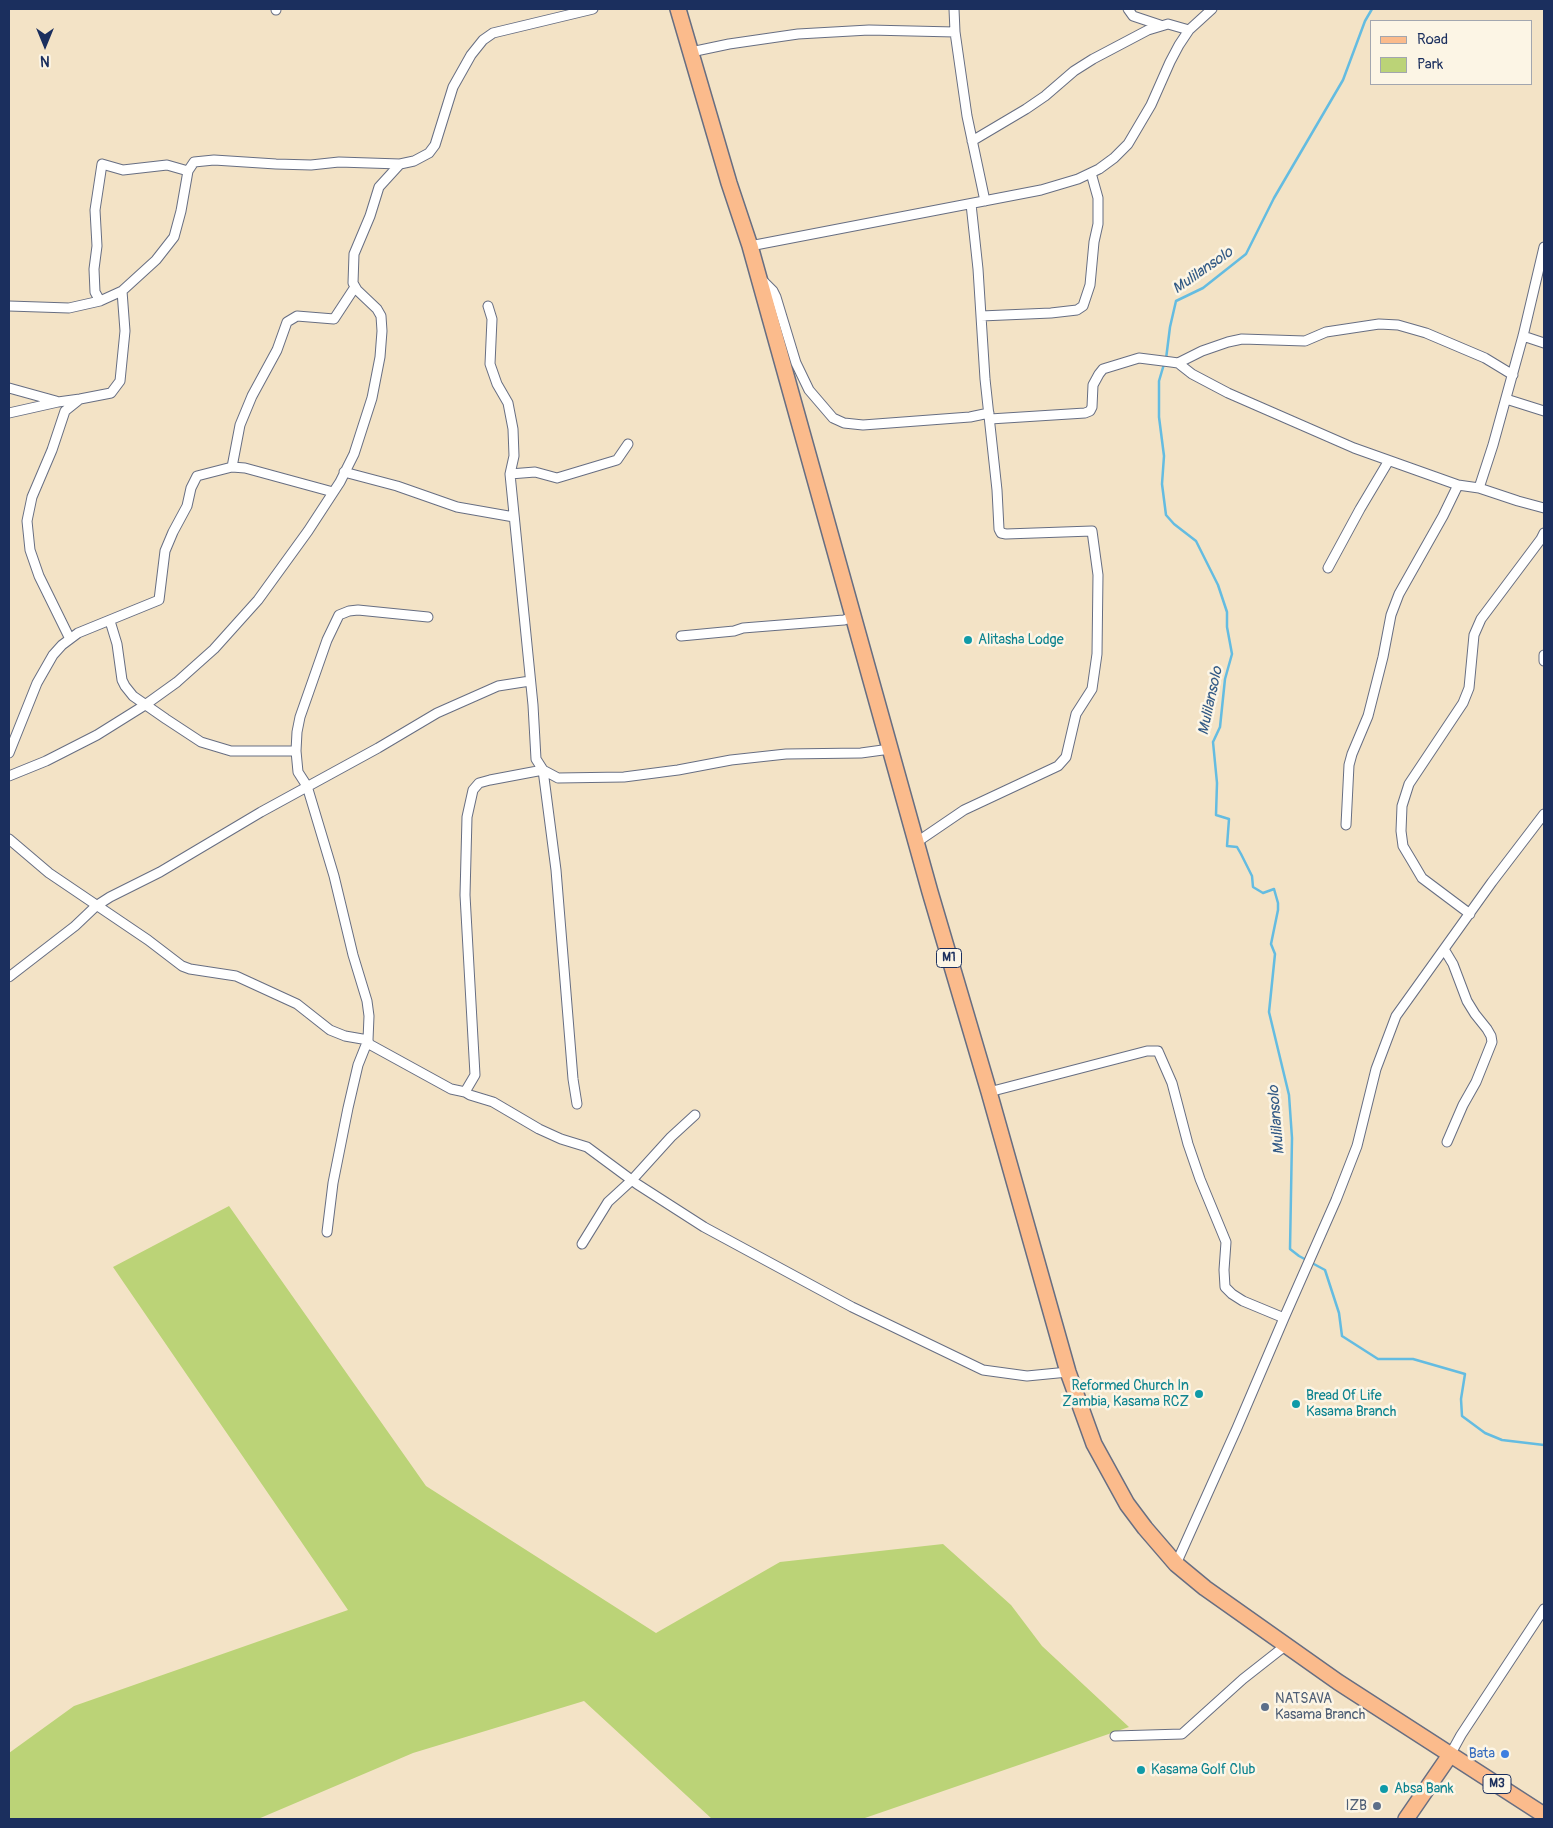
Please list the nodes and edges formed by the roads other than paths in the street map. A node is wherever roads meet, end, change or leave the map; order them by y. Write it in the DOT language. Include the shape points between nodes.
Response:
graph roads {
  1 [pos="593,9"];
  2 [pos="678,9"];
  3 [pos="954,9"];
  4 [pos="1128,9"];
  5 [pos="1207,10"];
  6 [pos="1160,25"];
  7 [pos="1189,30"];
  8 [pos="955,32"];
  9 [pos="691,52"];
  10 [pos="972,141"];
  11 [pos="400,164"];
  12 [pos="188,171"];
  13 [pos="1091,173"];
  14 [pos="985,201"];
  15 [pos="971,204"];
  16 [pos="750,246"];
  17 [pos="1544,247"];
  18 [pos="757,275"];
  19 [pos="355,287"];
  20 [pos="122,291"];
  21 [pos="100,301"];
  22 [pos="9,306"];
  23 [pos="488,306"];
  24 [pos="981,316"];
  25 [pos="1524,336"];
  26 [pos="1544,344"];
  27 [pos="1170,362"];
  28 [pos="1513,375"];
  29 [pos="9,388"];
  30 [pos="80,399"];
  31 [pos="1506,399"];
  32 [pos="58,402"];
  33 [pos="1544,410"];
  34 [pos="9,413"];
  35 [pos="990,416"];
  36 [pos="628,444"];
  37 [pos="1388,462"];
  38 [pos="232,467"];
  39 [pos="344,472"];
  40 [pos="510,474"];
  41 [pos="1458,485"];
  42 [pos="1479,488"];
  43 [pos="333,492"];
  44 [pos="1544,508"];
  45 [pos="514,517"];
  46 [pos="1544,533"];
  47 [pos="1328,568"];
  48 [pos="428,617"];
  49 [pos="853,617"];
  50 [pos="110,621"];
  51 [pos="682,636"];
  52 [pos="70,639"];
  53 [pos="1544,655"];
  54 [pos="1544,661"];
  55 [pos="530,681"];
  56 [pos="145,705"];
  57 [pos="890,749"];
  58 [pos="296,751"];
  59 [pos="9,753"];
  60 [pos="543,770"];
  61 [pos="9,776"];
  62 [pos="307,786"];
  63 [pos="1544,814"];
  64 [pos="1346,825"];
  65 [pos="9,839"];
  66 [pos="917,842"];
  67 [pos="96,906"];
  68 [pos="1470,914"];
  69 [pos="1444,950"];
  70 [pos="9,977"];
  71 [pos="368,1040"];
  72 [pos="465,1092"];
  73 [pos="990,1092"];
  74 [pos="577,1104"];
  75 [pos="696,1115"];
  76 [pos="1447,1142"];
  77 [pos="632,1180"];
  78 [pos="328,1232"];
  79 [pos="582,1244"];
  80 [pos="1284,1318"];
  81 [pos="1068,1372"];
  82 [pos="1176,1564"];
  83 [pos="1544,1609"];
  84 [pos="1286,1646"];
  85 [pos="1115,1736"];
  86 [pos="1450,1756"];
  87 [pos="1544,1815"];
  88 [pos="1406,1819"];
  1 -- 11 [label="street" via="493,33 483,40 453,87 435,145 429,153"];
  2 -- 9 [label="main road, M1"];
  3 -- 8 [label="street"];
  4 -- 6 [label="street" via="1134,16"];
  5 -- 7 [label="street"];
  6 -- 7 [label="street" via="1175,25"];
  6 -- 10 [label="street" via="1093,59 1026,109"];
  7 -- 13 [label="street" via="1128,144"];
  8 -- 9 [label="street" via="869,30 798,34"];
  8 -- 10 [label="street"];
  9 -- 16 [label="main road, M1"];
  10 -- 14 [label="street"];
  11 -- 12 [label="street" via="339,162 311,165 214,160 194,162"];
  11 -- 19 [label="street" via="382,182 354,254 352,274"];
  12 -- 20 [label="street" via="174,237 156,260"];
  12 -- 21 [label="street" via="167,165 123,170 102,164 95,210 97,246 94,269 95,292"];
  13 -- 14 [label="street" via="1041,190"];
  13 -- 24 [label="street" via="1098,198 1098,224 1090,285 1083,306 1077,310 1051,313"];
  14 -- 15 [label="street"];
  15 -- 16 [label="street"];
  15 -- 24 [label="street"];
  16 -- 18 [label="main road, M1"];
  17 -- 25 [label="street"];
  18 -- 35 [label="street" via="773,290 796,364 809,390 833,418 863,425"];
  18 -- 49 [label="main road, M1"];
  19 -- 38 [label="street" via="334,320 297,316 287,322 277,350 240,425"];
  19 -- 39 [label="street" via="377,309 382,331 372,398 354,454"];
  20 -- 21 [label="street"];
  20 -- 30 [label="street" via="126,331 120,380 111,393"];
  21 -- 22 [label="street" via="68,308"];
  23 -- 40 [label="street" via="492,320 490,364 508,403 513,429 514,456"];
  24 -- 35 [label="street"];
  25 -- 26 [label="street"];
  25 -- 28 [label="street"];
  27 -- 28 [label="street" via="1235,340 1305,341 1326,332 1379,324 1398,325 1426,333 1485,358"];
  27 -- 35 [label="street" via="1139,358 1103,369 1094,385 1092,407 1085,413"];
  27 -- 37 [label="street" via="1228,393"];
  28 -- 31 [label="street"];
  29 -- 32 [label="street"];
  30 -- 32 [label="street"];
  30 -- 52 [label="street" via="65,411 32,497 27,521 30,550 39,576"];
  31 -- 33 [label="street"];
  31 -- 42 [label="street"];
  32 -- 34 [label="street"];
  35 -- 66 [label="street" via="1002,533 1092,531 1098,575 1095,672 1092,689 1076,714 1066,757 1058,766 964,810"];
  36 -- 40 [label="street" via="617,460 557,478 535,472"];
  37 -- 41 [label="street"];
  37 -- 47 [label="street"];
  38 -- 43 [label="street"];
  38 -- 50 [label="street" via="205,473 194,480 187,506 165,551 159,600"];
  39 -- 43 [label="street"];
  39 -- 45 [label="street" via="457,507"];
  40 -- 45 [label="street"];
  41 -- 42 [label="street"];
  41 -- 64 [label="street" via="1399,594 1391,615 1368,716 1349,766"];
  42 -- 44 [label="street"];
  43 -- 56 [label="street" via="286,564 249,610 214,649"];
  45 -- 55 [label="street"];
  46 -- 68 [label="street" via="1481,619 1474,635 1469,688 1463,703 1409,784 1402,806 1404,846 1422,878"];
  48 -- 58 [label="street" via="358,610 338,615 300,717"];
  49 -- 51 [label="street"];
  49 -- 57 [label="main road, M1"];
  50 -- 52 [label="street"];
  50 -- 56 [label="street" via="122,680 133,696"];
  52 -- 59 [label="street" via="53,655 41,676"];
  53 -- 54 [label="street"];
  55 -- 60 [label="street" via="536,759"];
  55 -- 62 [label="street" via="498,686 437,713"];
  56 -- 58 [label="street" via="189,735 214,747 231,751"];
  56 -- 61 [label="street" via="97,735"];
  57 -- 60 [label="street" via="861,753 786,754 624,777 558,778"];
  57 -- 66 [label="main road, M1"];
  58 -- 62 [label="street" via="298,772"];
  60 -- 72 [label="street" via="479,783 469,803 465,895 475,1075"];
  60 -- 74 [label="street" via="556,870 570,1054"];
  62 -- 67 [label="street"];
  62 -- 71 [label="street" via="367,1001"];
  63 -- 68 [label="street"];
  65 -- 67 [label="street"];
  66 -- 73 [label="main road, M1"];
  67 -- 70 [label="street" via="76,926"];
  67 -- 71 [label="street" via="182,966 236,976 297,1004 330,1030"];
  68 -- 69 [label="street"];
  69 -- 76 [label="street" via="1467,1001 1492,1042"];
  69 -- 80 [label="street" via="1396,1016 1376,1069 1357,1146"];
  71 -- 72 [label="street" via="369,1044 451,1089"];
  71 -- 78 [label="street" via="358,1065 348,1108 333,1183"];
  72 -- 77 [label="street" via="493,1102 561,1139 586,1147"];
  73 -- 80 [label="street" via="1147,1051 1158,1051 1172,1083 1200,1179 1226,1242 1226,1287 1243,1301"];
  73 -- 81 [label="main road, M1"];
  75 -- 77 [label="street"];
  77 -- 79 [label="street" via="608,1202"];
  77 -- 81 [label="street" via="704,1227 843,1303 983,1370 1027,1376"];
  80 -- 82 [label="street"];
  81 -- 82 [label="main road, M1" via="1094,1444 1109,1474 1127,1504"];
  82 -- 84 [label="main road, M1"];
  83 -- 86 [label="street"];
  84 -- 85 [label="street" via="1243,1679 1182,1734"];
  84 -- 86 [label="main road, M1"];
  86 -- 87 [label="main road, M3"];
  86 -- 88 [label="main road"];
}
